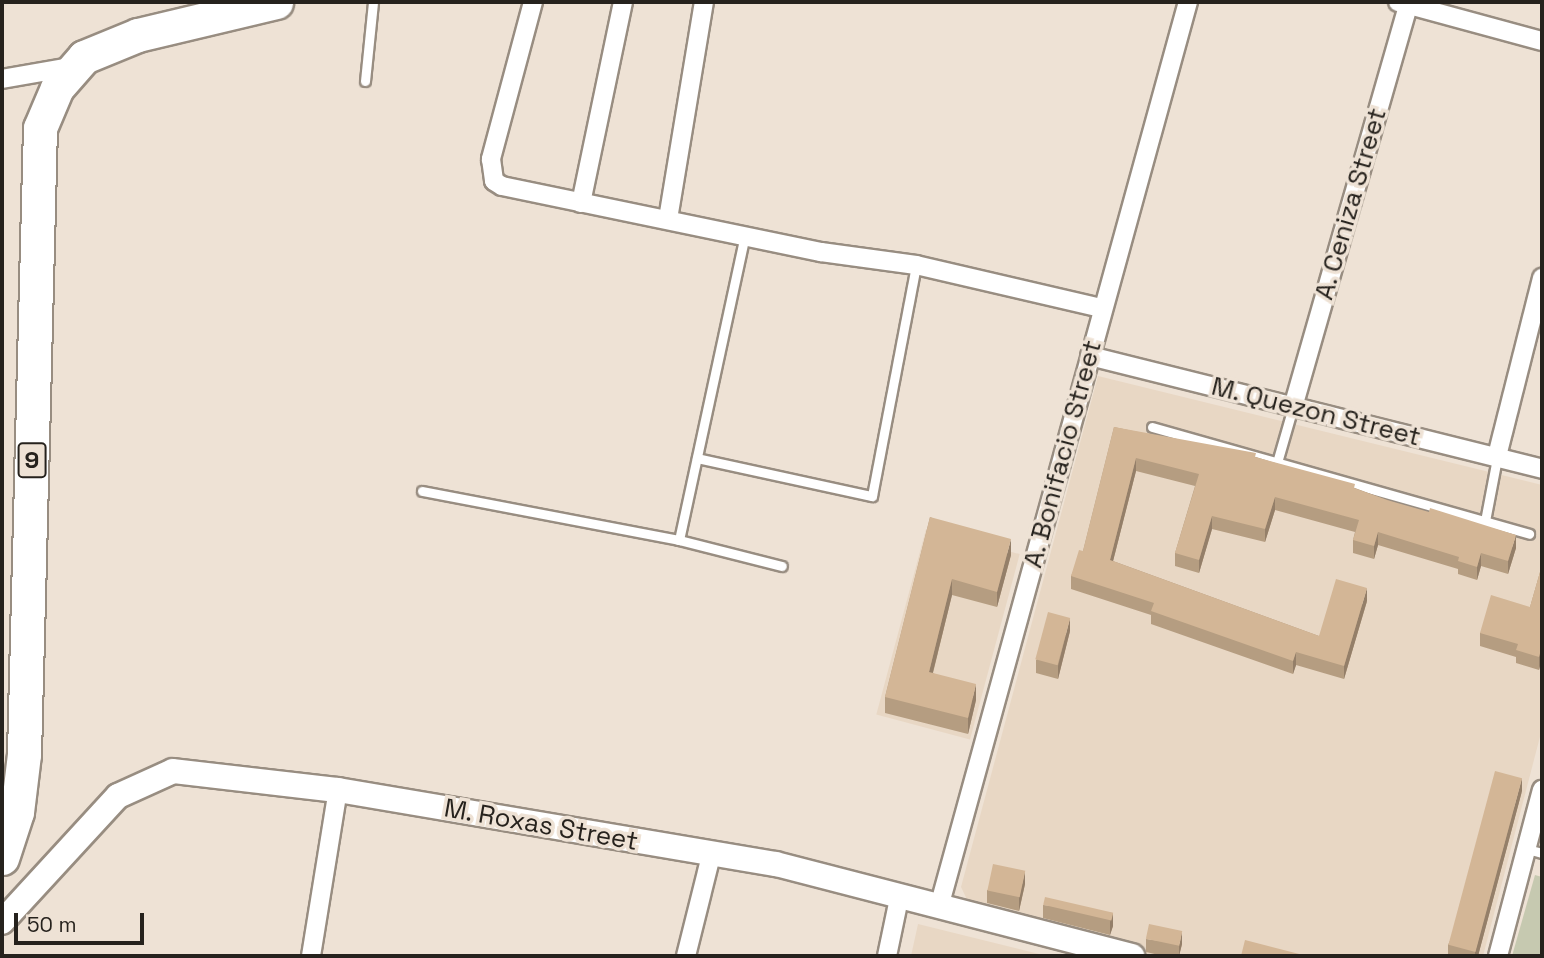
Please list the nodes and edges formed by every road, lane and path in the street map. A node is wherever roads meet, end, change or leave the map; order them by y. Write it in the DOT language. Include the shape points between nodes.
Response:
graph roads {
  1 [pos="276,2"];
  2 [pos="373,2"];
  3 [pos="533,2"];
  4 [pos="623,2"];
  5 [pos="704,2"];
  6 [pos="1188,2"];
  7 [pos="1405,3"];
  8 [pos="1542,41"];
  9 [pos="71,67"];
  10 [pos="2,79"];
  11 [pos="365,81"];
  12 [pos="580,202"];
  13 [pos="668,219"];
  14 [pos="746,234"];
  15 [pos="916,265"];
  16 [pos="1542,278"];
  17 [pos="1101,308"];
  18 [pos="1090,356"];
  19 [pos="1293,407"];
  20 [pos="1152,427"];
  21 [pos="1497,456"];
  22 [pos="697,458"];
  23 [pos="1278,459"];
  24 [pos="1542,469"];
  25 [pos="422,491"];
  26 [pos="1485,521"];
  27 [pos="1529,534"];
  28 [pos="679,540"];
  29 [pos="782,566"];
  30 [pos="338,790"];
  31 [pos="1542,790"];
  32 [pos="1534,851"];
  33 [pos="712,852"];
  34 [pos="2,858"];
  35 [pos="900,894"];
  36 [pos="939,907"];
  37 [pos="2,922"];
  38 [pos="311,956"];
  39 [pos="686,956"];
  40 [pos="887,956"];
  41 [pos="1132,956"];
  42 [pos="1498,956"];
  1 -- 9 [label="highway, 9" via="117,41"];
  2 -- 11 [label="lane"];
  3 -- 12 [label="street" via="491,171 502,186"];
  4 -- 12 [label="street"];
  5 -- 13 [label="street"];
  6 -- 17 [label="street, A. Bonifacio Street"];
  7 -- 8 [label="street"];
  7 -- 19 [label="street, A. Ceniza Street"];
  9 -- 10 [label="street"];
  9 -- 34 [label="highway, 9" via="48,106 38,152 25,728 17,812"];
  12 -- 13 [label="street"];
  13 -- 14 [label="street"];
  14 -- 15 [label="street"];
  14 -- 22 [label="lane"];
  15 -- 17 [label="street"];
  15 -- 22 [label="lane" via="872,496"];
  16 -- 21 [label="street"];
  17 -- 18 [label="street, A. Bonifacio Street"];
  18 -- 19 [label="street, M. Quezon Street"];
  18 -- 36 [label="street, A. Bonifacio Street"];
  19 -- 21 [label="street, M. Quezon Street"];
  19 -- 23 [label="lane"];
  20 -- 23 [label="lane"];
  21 -- 24 [label="street, M. Quezon Street"];
  21 -- 26 [label="lane"];
  22 -- 28 [label="lane"];
  23 -- 26 [label="lane"];
  25 -- 28 [label="lane"];
  26 -- 27 [label="lane"];
  28 -- 29 [label="lane"];
  30 -- 33 [label="street, M. Roxas Street"];
  30 -- 37 [label="street, M. Roxas Street" via="186,771 142,782 118,796"];
  30 -- 38 [label="street"];
  31 -- 32 [label="street"];
  32 -- 42 [label="street"];
  33 -- 35 [label="street, M. Roxas Street"];
  33 -- 39 [label="street"];
  35 -- 36 [label="street, M. Roxas Street"];
  35 -- 40 [label="street"];
  36 -- 41 [label="street, M. Roxas Street"];
}
